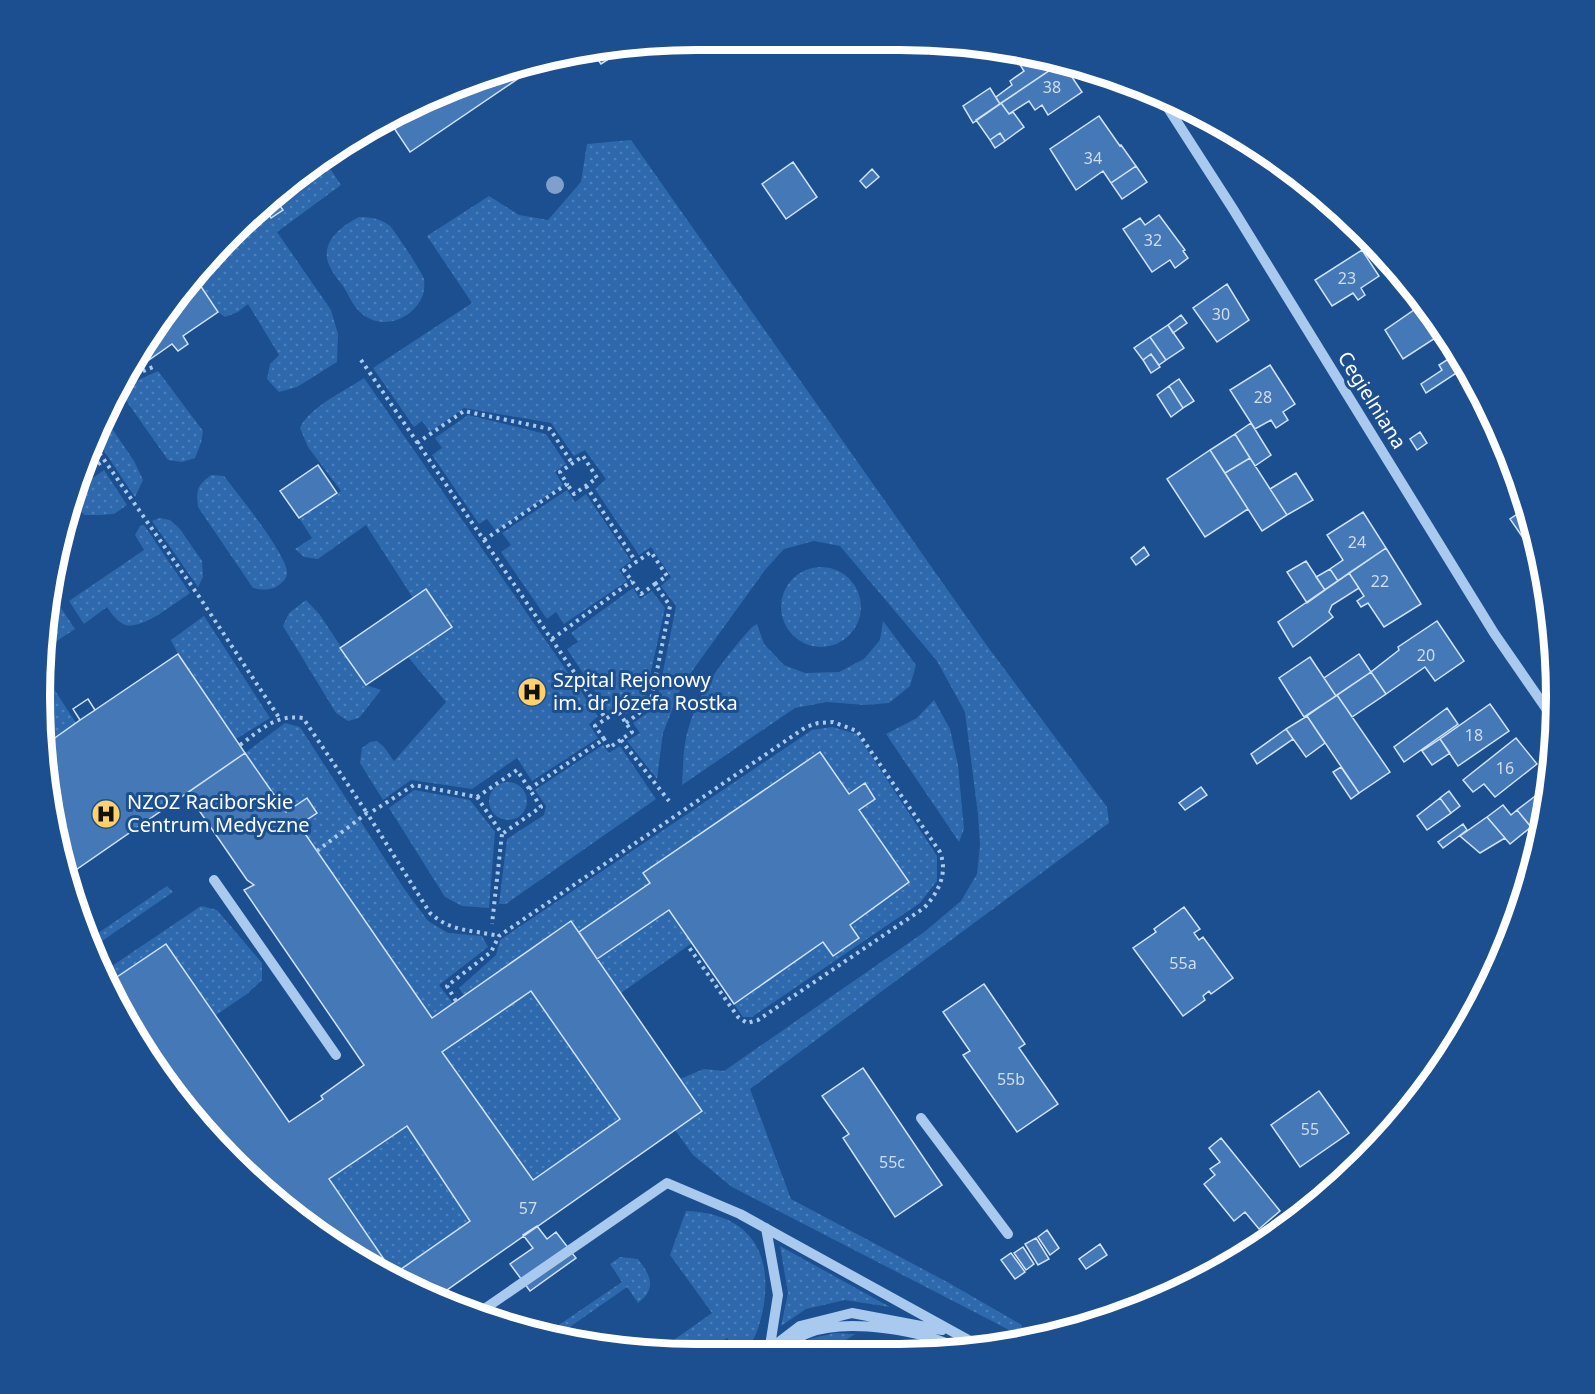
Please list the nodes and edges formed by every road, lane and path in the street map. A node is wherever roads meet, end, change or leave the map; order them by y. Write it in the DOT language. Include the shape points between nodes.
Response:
graph roads {
  1 [pos="1169,109"];
  2 [pos="361,360"];
  3 [pos="153,368"];
  4 [pos="135,375"];
  5 [pos="417,443"];
  6 [pos="98,451"];
  7 [pos="104,460"];
  8 [pos="572,464"];
  9 [pos="91,470"];
  10 [pos="567,484"];
  11 [pos="586,486"];
  12 [pos="483,540"];
  13 [pos="636,562"];
  14 [pos="632,581"];
  15 [pos="655,584"];
  16 [pos="552,639"];
  17 [pos="1545,708"];
  18 [pos="280,719"];
  19 [pos="606,719"];
  20 [pos="626,723"];
  21 [pos="604,739"];
  22 [pos="621,740"];
  23 [pos="240,745"];
  24 [pos="529,789"];
  25 [pos="477,797"];
  26 [pos="669,801"];
  27 [pos="373,811"];
  28 [pos="367,813"];
  29 [pos="502,834"];
  30 [pos="317,851"];
  31 [pos="214,880"];
  32 [pos="492,924"];
  33 [pos="499,936"];
  34 [pos="688,946"];
  35 [pos="456,1001"];
  36 [pos="336,1055"];
  37 [pos="921,1118"];
  38 [pos="766,1228"];
  39 [pos="1008,1233"];
  40 [pos="485,1308"];
  41 [pos="951,1331"];
  42 [pos="968,1340"];
  43 [pos="945,1343"];
  44 [pos="770,1344"];
  45 [pos="779,1344"];
  46 [pos="787,1344"];
  1 -- 17 [label="street, Cegielniana" via="1494,633"];
  2 -- 5 [label="path"];
  3 -- 4 [label="path"];
  5 -- 8 [label="path" via="464,411 550,429"];
  5 -- 12 [label="path"];
  6 -- 7 [label="path"];
  7 -- 9 [label="path"];
  7 -- 18 [label="path"];
  8 -- 10 [label="path" via="560,472"];
  8 -- 11 [label="path" via="583,456 597,478"];
  10 -- 11 [label="path" via="574,494"];
  10 -- 12 [label="path"];
  11 -- 13 [label="path"];
  12 -- 16 [label="path"];
  13 -- 14 [label="path" via="624,570"];
  13 -- 15 [label="path" via="651,552 667,576"];
  14 -- 15 [label="path" via="641,594"];
  14 -- 16 [label="path"];
  15 -- 20 [label="path" via="670,606 650,705"];
  16 -- 19 [label="path"];
  18 -- 23 [label="path"];
  18 -- 28 [label="path" via="303,718"];
  19 -- 20 [label="path" via="618,711"];
  19 -- 21 [label="path" via="595,726"];
  20 -- 22 [label="path" via="632,732"];
  21 -- 22 [label="path" via="609,748"];
  21 -- 24 [label="path"];
  22 -- 26 [label="path"];
  24 -- 25 [label="path" via="516,770"];
  24 -- 29 [label="path" via="541,807"];
  25 -- 27 [label="path" via="414,785"];
  25 -- 29 [label="path"];
  28 -- 30 [label="path"];
  28 -- 33 [label="path" via="430,913 441,923 460,930"];
  29 -- 32 [label="path"];
  31 -- 36 [label="street"];
  33 -- 34 [label="path" via="806,727 833,722 857,730 940,852 944,862 942,878 933,898 924,908 758,1020 747,1023 738,1017"];
  33 -- 35 [label="path" via="491,952 447,986"];
  37 -- 39 [label="street"];
  38 -- 40 [label="street" via="667,1183"];
  38 -- 41 [label="street"];
  38 -- 44 [label="street" via="778,1295"];
  41 -- 42 [label="street"];
  41 -- 45 [label="street" via="852,1312 800,1326"];
  43 -- 46 [label="street" via="862,1326 832,1327"];
}
